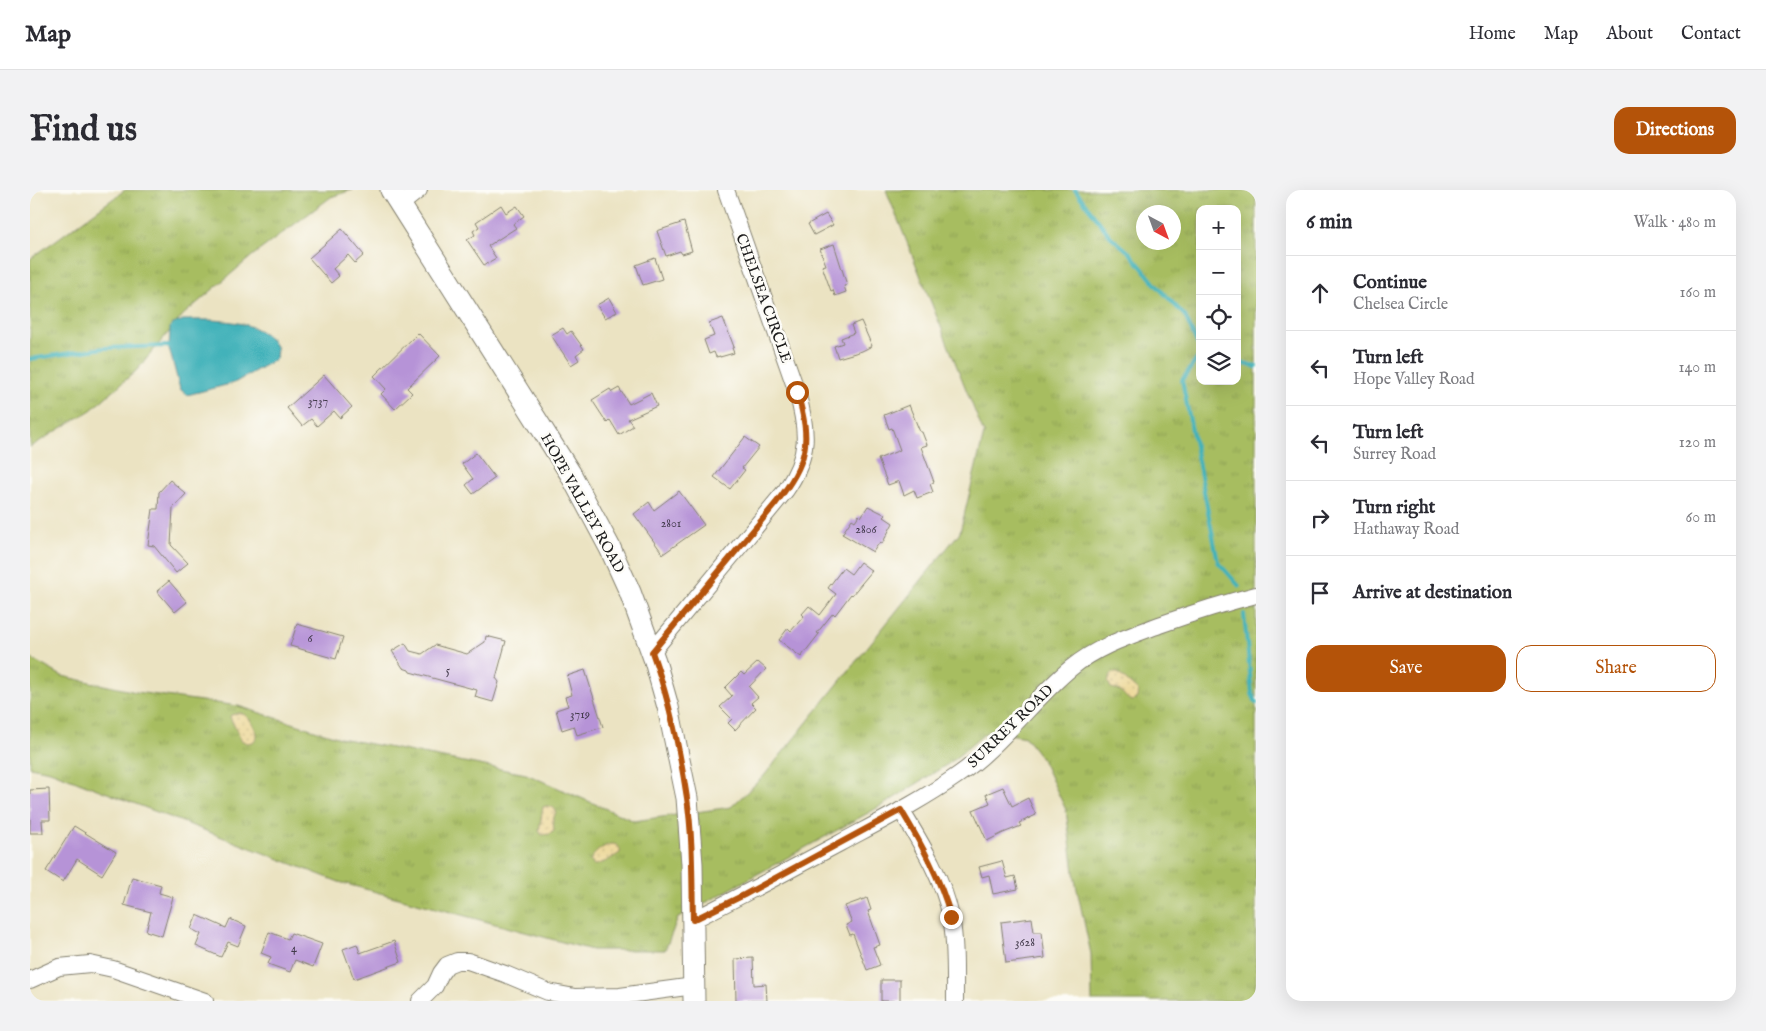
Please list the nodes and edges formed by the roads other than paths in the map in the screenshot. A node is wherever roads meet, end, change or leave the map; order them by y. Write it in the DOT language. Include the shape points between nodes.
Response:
graph roads {
  1 [pos="419,190"];
  2 [pos="726,190"];
  3 [pos="395,198"];
  4 [pos="1256,595"];
  5 [pos="652,652"];
  6 [pos="901,810"];
  7 [pos="693,920"];
  8 [pos="30,980"];
  9 [pos="435,993"];
  10 [pos="694,993"];
  11 [pos="205,1001"];
  12 [pos="420,1001"];
  13 [pos="955,1001"];
  1 -- 3 [label="street"];
  2 -- 5 [label="street, CHELSEA CIRCLE" via="797,392 806,425 805,450 801,465 786,490"];
  3 -- 5 [label="main road, HOPE VALLEY ROAD" via="570,473 622,572"];
  4 -- 6 [label="street, SURREY ROAD" via="1129,635 1086,657 1040,695 974,764"];
  5 -- 7 [label="main road, HOPE VALLEY ROAD" via="668,707 687,798"];
  6 -- 7 [label="street, SURREY ROAD"];
  6 -- 13 [label="street" via="930,859 944,892 951,917"];
  7 -- 10 [label="main road, HOPE VALLEY ROAD"];
  8 -- 11 [label="street" via="59,967 90,964"];
  9 -- 10 [label="street" via="441,973 447,965 457,961 468,961 548,992 575,997"];
  9 -- 12 [label="street"];
}
